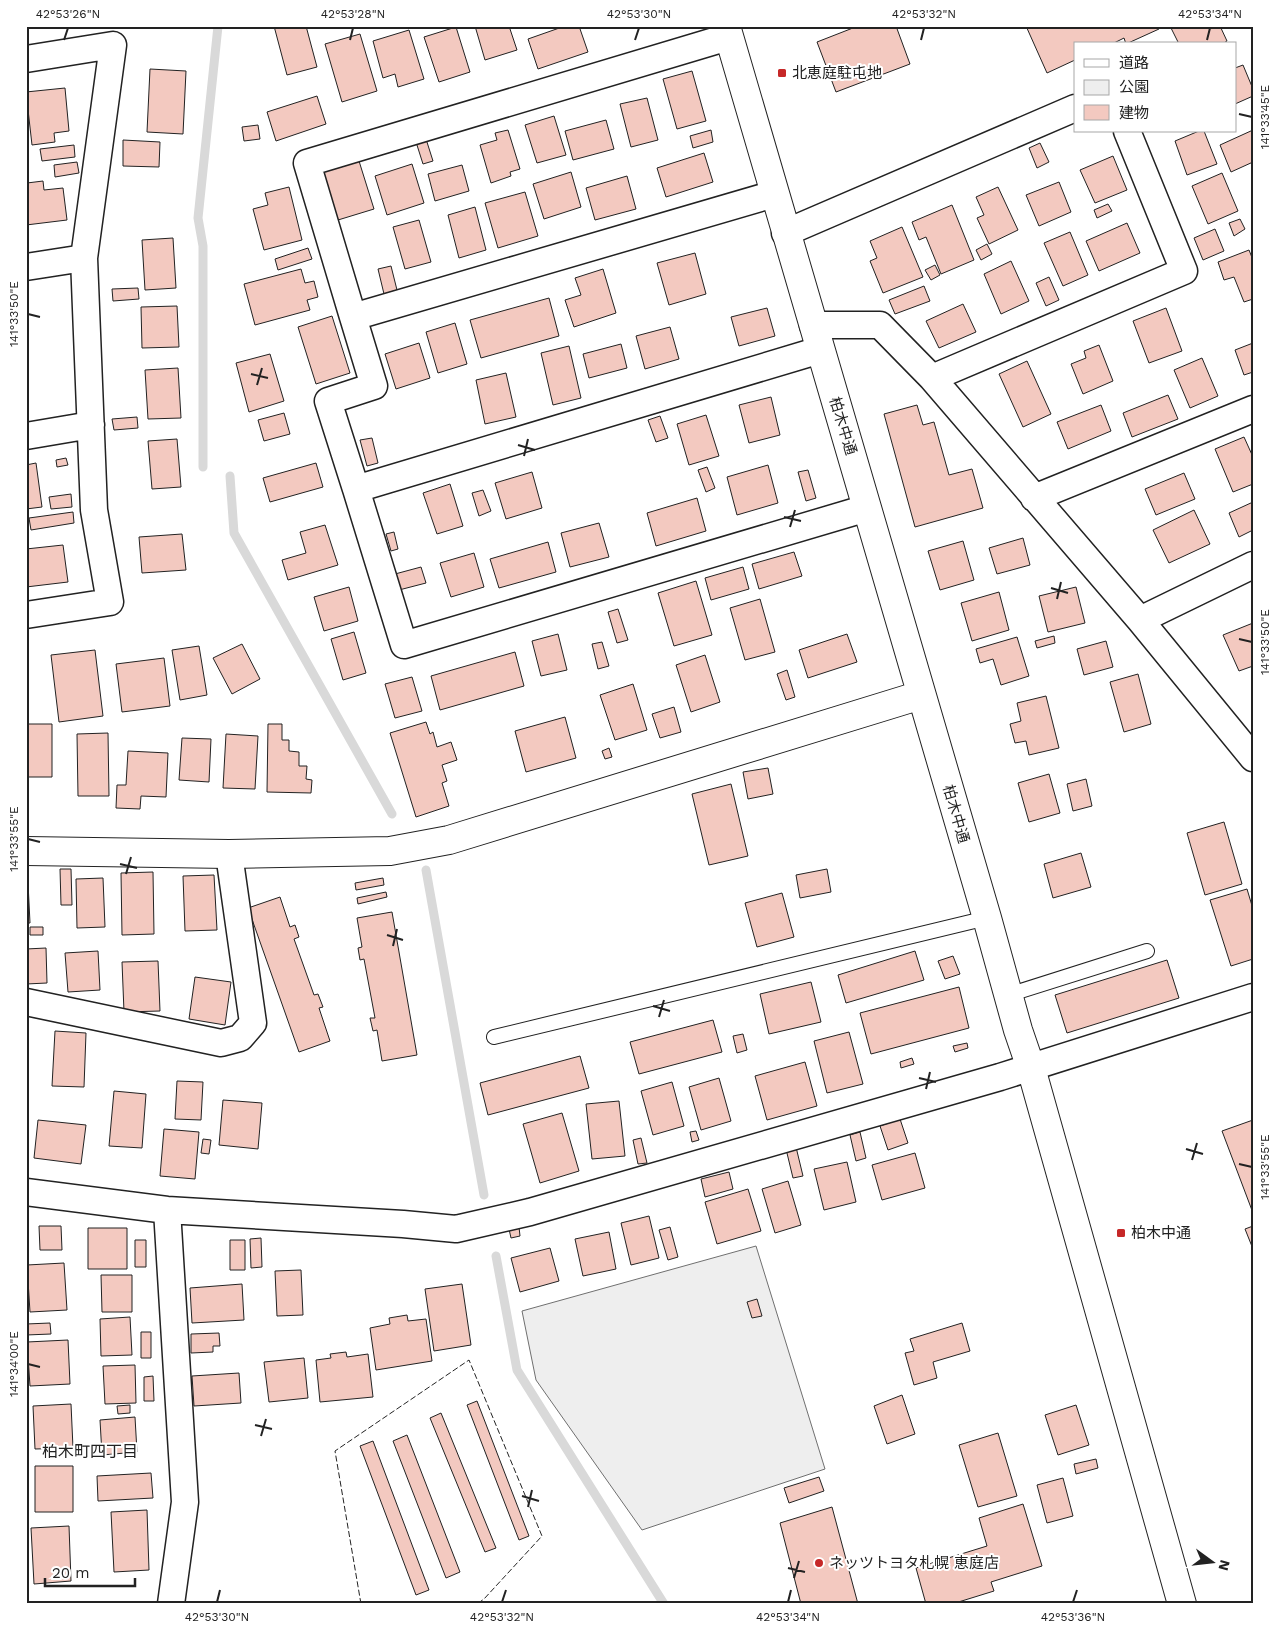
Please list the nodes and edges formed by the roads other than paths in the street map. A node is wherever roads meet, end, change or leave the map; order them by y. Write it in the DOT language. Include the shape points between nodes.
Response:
graph roads {
  1 [pos="727,32"];
  2 [pos="26,59"];
  3 [pos="1074,108"];
  4 [pos="1127,132"];
  5 [pos="774,194"];
  6 [pos="785,233"];
  7 [pos="84,258"];
  8 [pos="26,267"];
  9 [pos="353,317"];
  10 [pos="816,338"];
  11 [pos="932,378"];
  12 [pos="1253,409"];
  13 [pos="91,425"];
  14 [pos="26,436"];
  15 [pos="356,489"];
  16 [pos="1034,498"];
  17 [pos="867,508"];
  18 [pos="1253,565"];
  19 [pos="26,615"];
  20 [pos="1140,620"];
  21 [pos="921,695"];
  22 [pos="1253,758"];
  23 [pos="26,851"];
  24 [pos="229,854"];
  25 [pos="987,918"];
  26 [pos="1146,951"];
  27 [pos="1008,995"];
  28 [pos="1253,997"];
  29 [pos="26,1002"];
  30 [pos="494,1037"];
  31 [pos="1031,1068"];
  32 [pos="26,1192"];
  33 [pos="167,1210"];
  34 [pos="172,1604"];
  35 [pos="1182,1604"];
  1 -- 5 [label="street, 柏木中通"];
  1 -- 9 [label="street" via="308,163"];
  2 -- 7 [label="street" via="113,45"];
  3 -- 6 [label="street"];
  4 -- 11 [label="street" via="1184,272"];
  5 -- 6 [label="street, 柏木中通"];
  5 -- 9 [label="street"];
  6 -- 10 [label="street, 柏木中通"];
  7 -- 8 [label="street"];
  7 -- 13 [label="street"];
  9 -- 15 [label="street" via="374,386 328,400"];
  10 -- 11 [label="street" via="880,324"];
  10 -- 15 [label="street"];
  10 -- 17 [label="street, 柏木中通"];
  11 -- 16 [label="street"];
  12 -- 16 [label="street"];
  13 -- 14 [label="street"];
  13 -- 19 [label="street" via="94,510 110,602"];
  15 -- 17 [label="street" via="404,644"];
  16 -- 20 [label="street"];
  17 -- 21 [label="street, 柏木中通"];
  18 -- 20 [label="street"];
  20 -- 22 [label="street"];
  21 -- 24 [label="street" via="449,840 390,851"];
  21 -- 25 [label="street, 柏木中通"];
  23 -- 24 [label="street"];
  24 -- 29 [label="street" via="253,1023 240,1038 221,1043"];
  25 -- 27 [label="street, 柏木中通"];
  25 -- 30 [label="lane"];
  26 -- 27 [label="lane"];
  27 -- 31 [label="street, 柏木中通"];
  28 -- 31 [label="street"];
  31 -- 33 [label="street" via="530,1212 456,1229"];
  31 -- 35 [label="street, 柏木中通"];
  32 -- 33 [label="street"];
  33 -- 34 [label="street" via="185,1502"];
}
